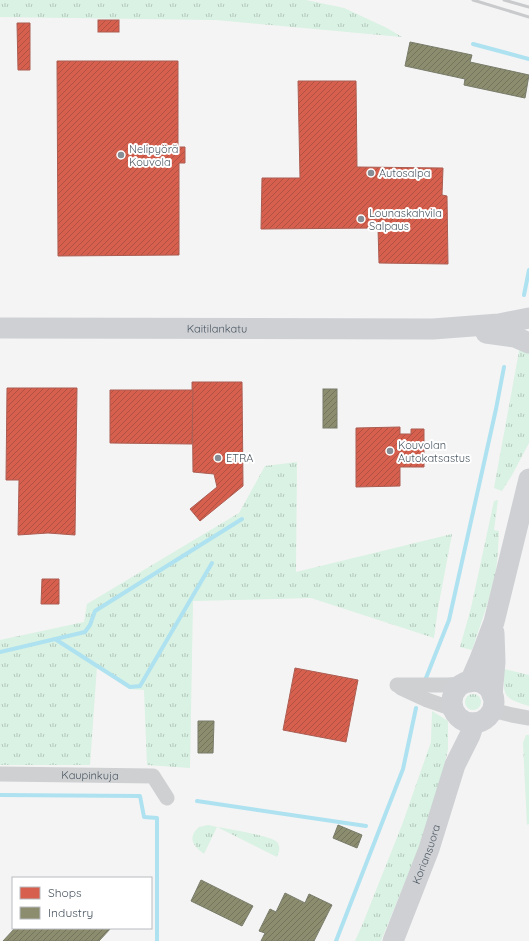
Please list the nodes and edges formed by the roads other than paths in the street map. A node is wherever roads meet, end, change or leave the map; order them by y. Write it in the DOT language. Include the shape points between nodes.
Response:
graph roads {
  1 [pos="529,318"];
  2 [pos="0,328"];
  3 [pos="433,329"];
  4 [pos="529,343"];
  5 [pos="529,479"];
  6 [pos="494,622"];
  7 [pos="467,683"];
  8 [pos="492,702"];
  9 [pos="454,712"];
  10 [pos="529,718"];
  11 [pos="474,723"];
  12 [pos="454,765"];
  13 [pos="0,774"];
  14 [pos="166,798"];
  15 [pos="393,941"];
  1 -- 3 [label="main road, Kaitilankatu" via="499,324"];
  2 -- 3 [label="main road, Kaitilankatu"];
  3 -- 4 [label="main road, Kaitilankatu" via="504,335"];
  5 -- 6 [label="main road"];
  6 -- 7 [label="main road" via="480,659"];
  6 -- 8 [label="main road"];
  7 -- 8 [label="main road" via="483,684 489,689"];
  7 -- 9 [label="main road" via="454,694"];
  7 -- 9 [label="street" via="397,685"];
  8 -- 10 [label="street" via="512,715"];
  8 -- 11 [label="main road" via="485,719"];
  9 -- 11 [label="main road" via="464,721"];
  9 -- 12 [label="main road, Koriansuora"];
  11 -- 12 [label="main road, Koriansuora"];
  12 -- 15 [label="main road, Koriansuora" via="429,848"];
  13 -- 14 [label="street, Kaupinkuja" via="153,776"];
}
